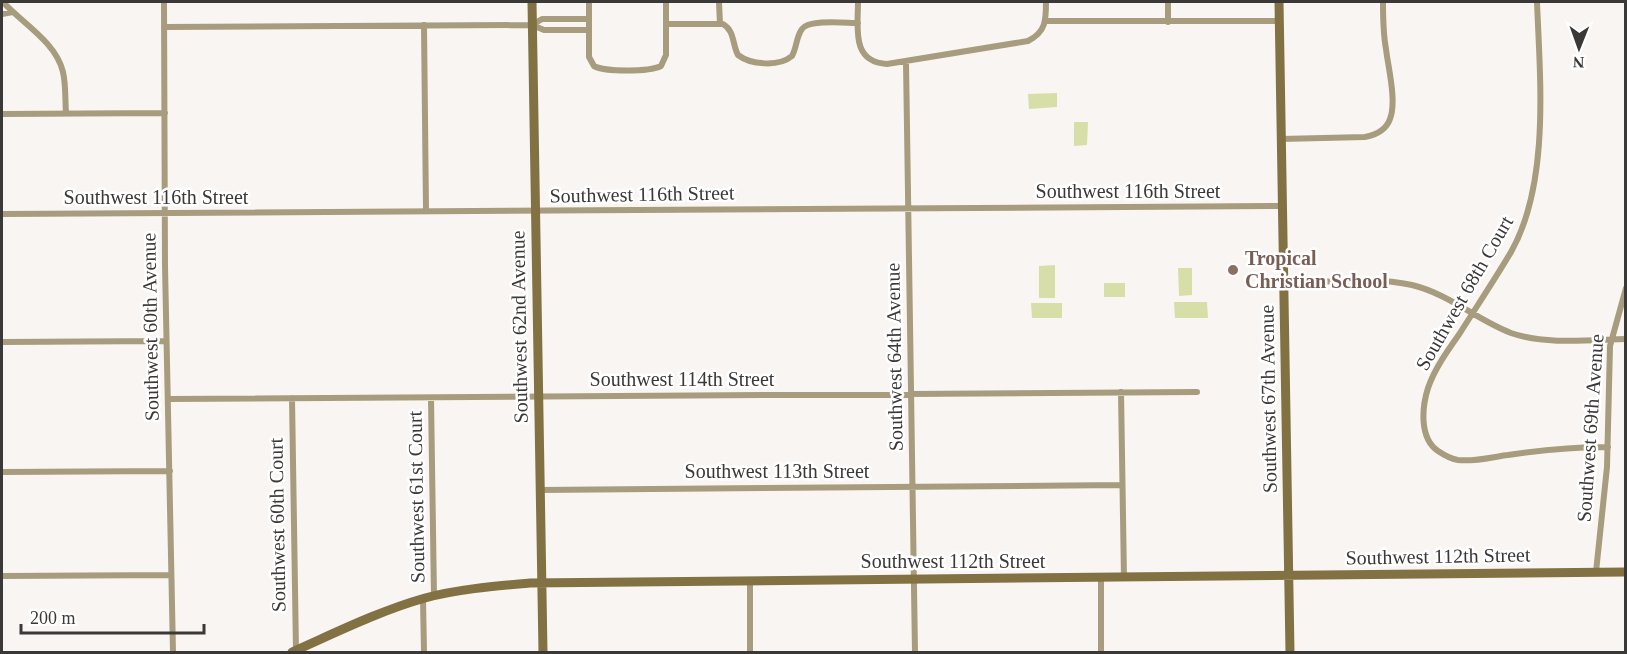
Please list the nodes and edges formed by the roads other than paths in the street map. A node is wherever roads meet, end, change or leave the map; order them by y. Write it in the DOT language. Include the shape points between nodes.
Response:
graph roads {
  1 [pos="3,2"];
  2 [pos="164,2"];
  3 [pos="532,2"];
  4 [pos="589,2"];
  5 [pos="666,2"];
  6 [pos="719,2"];
  7 [pos="858,2"];
  8 [pos="1046,2"];
  9 [pos="1168,2"];
  10 [pos="1279,2"];
  11 [pos="1383,2"];
  12 [pos="1537,2"];
  13 [pos="13,12"];
  14 [pos="2,14"];
  15 [pos="588,19"];
  16 [pos="1046,21"];
  17 [pos="1279,21"];
  18 [pos="1168,22"];
  19 [pos="858,23"];
  20 [pos="666,24"];
  21 [pos="720,24"];
  22 [pos="424,25"];
  23 [pos="532,25"];
  24 [pos="164,27"];
  25 [pos="589,30"];
  26 [pos="906,62"];
  27 [pos="66,113"];
  28 [pos="165,113"];
  29 [pos="2,114"];
  30 [pos="1281,139"];
  31 [pos="1282,206"];
  32 [pos="908,208"];
  33 [pos="426,211"];
  34 [pos="535,211"];
  35 [pos="165,213"];
  36 [pos="2,214"];
  37 [pos="1284,283"];
  38 [pos="1626,288"];
  39 [pos="1473,312"];
  40 [pos="1611,339"];
  41 [pos="1626,339"];
  42 [pos="166,341"];
  43 [pos="2,342"];
  44 [pos="1121,392"];
  45 [pos="1197,392"];
  46 [pos="911,394"];
  47 [pos="538,397"];
  48 [pos="292,398"];
  49 [pos="431,398"];
  50 [pos="168,399"];
  51 [pos="1608,447"];
  52 [pos="2,471"];
  53 [pos="170,471"];
  54 [pos="1122,485"];
  55 [pos="912,487"];
  56 [pos="540,490"];
  57 [pos="1596,572"];
  58 [pos="1626,572"];
  59 [pos="171,575"];
  60 [pos="2,576"];
  61 [pos="1288,576"];
  62 [pos="1101,578"];
  63 [pos="1124,578"];
  64 [pos="914,580"];
  65 [pos="750,581"];
  66 [pos="542,583"];
  67 [pos="434,596"];
  68 [pos="423,599"];
  69 [pos="172,652"];
  70 [pos="294,652"];
  71 [pos="424,652"];
  72 [pos="543,652"];
  73 [pos="750,652"];
  74 [pos="915,652"];
  75 [pos="1101,652"];
  76 [pos="1290,652"];
  1 -- 13 [label="street"];
  2 -- 24 [label="street, Southwest 60th Avenue"];
  3 -- 23 [label="main road, Southwest 62nd Avenue"];
  4 -- 15 [label="street"];
  5 -- 20 [label="street"];
  6 -- 21 [label="street"];
  7 -- 19 [label="street"];
  8 -- 16 [label="street"];
  9 -- 18 [label="street"];
  10 -- 17 [label="main road, Southwest 67th Avenue"];
  11 -- 30 [label="street" via="1392,104 1388,123 1378,133 1365,137"];
  12 -- 39 [label="street, Southwest 68th Court" via="1539,95 1534,185 1526,220 1515,243"];
  13 -- 14 [label="street"];
  13 -- 27 [label="street" via="39,35 61,64"];
  15 -- 23 [label="street" via="542,19"];
  15 -- 25 [label="street"];
  16 -- 18 [label="street"];
  16 -- 26 [label="street" via="1040,33 1028,41"];
  17 -- 18 [label="street"];
  17 -- 30 [label="main road, Southwest 67th Avenue"];
  19 -- 21 [label="street" via="805,25 792,56 767,63 742,58 736,52 730,29"];
  19 -- 26 [label="street" via="860,48 866,58 880,64"];
  20 -- 21 [label="street"];
  20 -- 25 [label="street" via="666,55 655,69 594,66 589,57"];
  22 -- 23 [label="street"];
  22 -- 24 [label="street"];
  22 -- 33 [label="street"];
  23 -- 25 [label="street" via="544,30"];
  23 -- 34 [label="main road, Southwest 62nd Avenue"];
  24 -- 28 [label="street, Southwest 60th Avenue"];
  26 -- 32 [label="street, Southwest 64th Avenue"];
  27 -- 28 [label="street"];
  27 -- 29 [label="street"];
  28 -- 35 [label="street, Southwest 60th Avenue"];
  30 -- 31 [label="main road, Southwest 67th Avenue"];
  31 -- 32 [label="street, Southwest 116th Street"];
  31 -- 37 [label="main road, Southwest 67th Avenue"];
  32 -- 34 [label="street, Southwest 116th Street"];
  32 -- 46 [label="street, Southwest 64th Avenue"];
  33 -- 34 [label="street, Southwest 116th Street"];
  33 -- 35 [label="street, Southwest 116th Street"];
  34 -- 47 [label="main road, Southwest 62nd Avenue"];
  35 -- 36 [label="street, Southwest 116th Street"];
  35 -- 42 [label="street, Southwest 60th Avenue"];
  37 -- 39 [label="street" via="1406,284 1437,293"];
  37 -- 61 [label="main road, Southwest 67th Avenue"];
  38 -- 40 [label="street, Southwest 69th Avenue"];
  39 -- 40 [label="street" via="1494,326 1529,338"];
  39 -- 51 [label="street, Southwest 68th Court" via="1438,367 1427,394 1425,434 1430,443 1453,459 1471,460"];
  40 -- 41 [label="street"];
  40 -- 51 [label="street, Southwest 69th Avenue"];
  42 -- 43 [label="street"];
  42 -- 50 [label="street, Southwest 60th Avenue"];
  44 -- 45 [label="street, Southwest 114th Street"];
  44 -- 46 [label="street, Southwest 114th Street"];
  44 -- 54 [label="street"];
  46 -- 47 [label="street, Southwest 114th Street"];
  46 -- 55 [label="street, Southwest 64th Avenue"];
  47 -- 49 [label="street, Southwest 114th Street"];
  47 -- 56 [label="main road, Southwest 62nd Avenue"];
  48 -- 49 [label="street, Southwest 114th Street"];
  48 -- 50 [label="street, Southwest 114th Street"];
  48 -- 70 [label="street, Southwest 60th Court"];
  49 -- 67 [label="street, Southwest 61st Court"];
  50 -- 53 [label="street, Southwest 60th Avenue"];
  51 -- 57 [label="street, Southwest 69th Avenue"];
  52 -- 53 [label="street"];
  53 -- 59 [label="street, Southwest 60th Avenue"];
  54 -- 55 [label="street, Southwest 113th Street"];
  54 -- 63 [label="street"];
  55 -- 56 [label="street, Southwest 113th Street"];
  55 -- 64 [label="street, Southwest 64th Avenue"];
  56 -- 66 [label="main road, Southwest 62nd Avenue"];
  57 -- 58 [label="main road, Southwest 112th Street"];
  57 -- 61 [label="main road, Southwest 112th Street"];
  59 -- 60 [label="street"];
  59 -- 69 [label="street, Southwest 60th Avenue"];
  61 -- 63 [label="main road, Southwest 112th Street"];
  61 -- 76 [label="main road, Southwest 67th Avenue"];
  62 -- 63 [label="main road, Southwest 112th Street"];
  62 -- 64 [label="main road, Southwest 112th Street"];
  62 -- 75 [label="street"];
  64 -- 65 [label="main road, Southwest 112th Street"];
  64 -- 74 [label="street, Southwest 64th Avenue"];
  65 -- 66 [label="main road, Southwest 112th Street"];
  65 -- 73 [label="street"];
  66 -- 67 [label="main road, Southwest 112th Street"];
  66 -- 72 [label="main road, Southwest 62nd Avenue"];
  67 -- 68 [label="main road, Southwest 112th Street"];
  68 -- 70 [label="main road, Southwest 112th Street"];
  68 -- 71 [label="street, Southwest 61st Court"];
}
